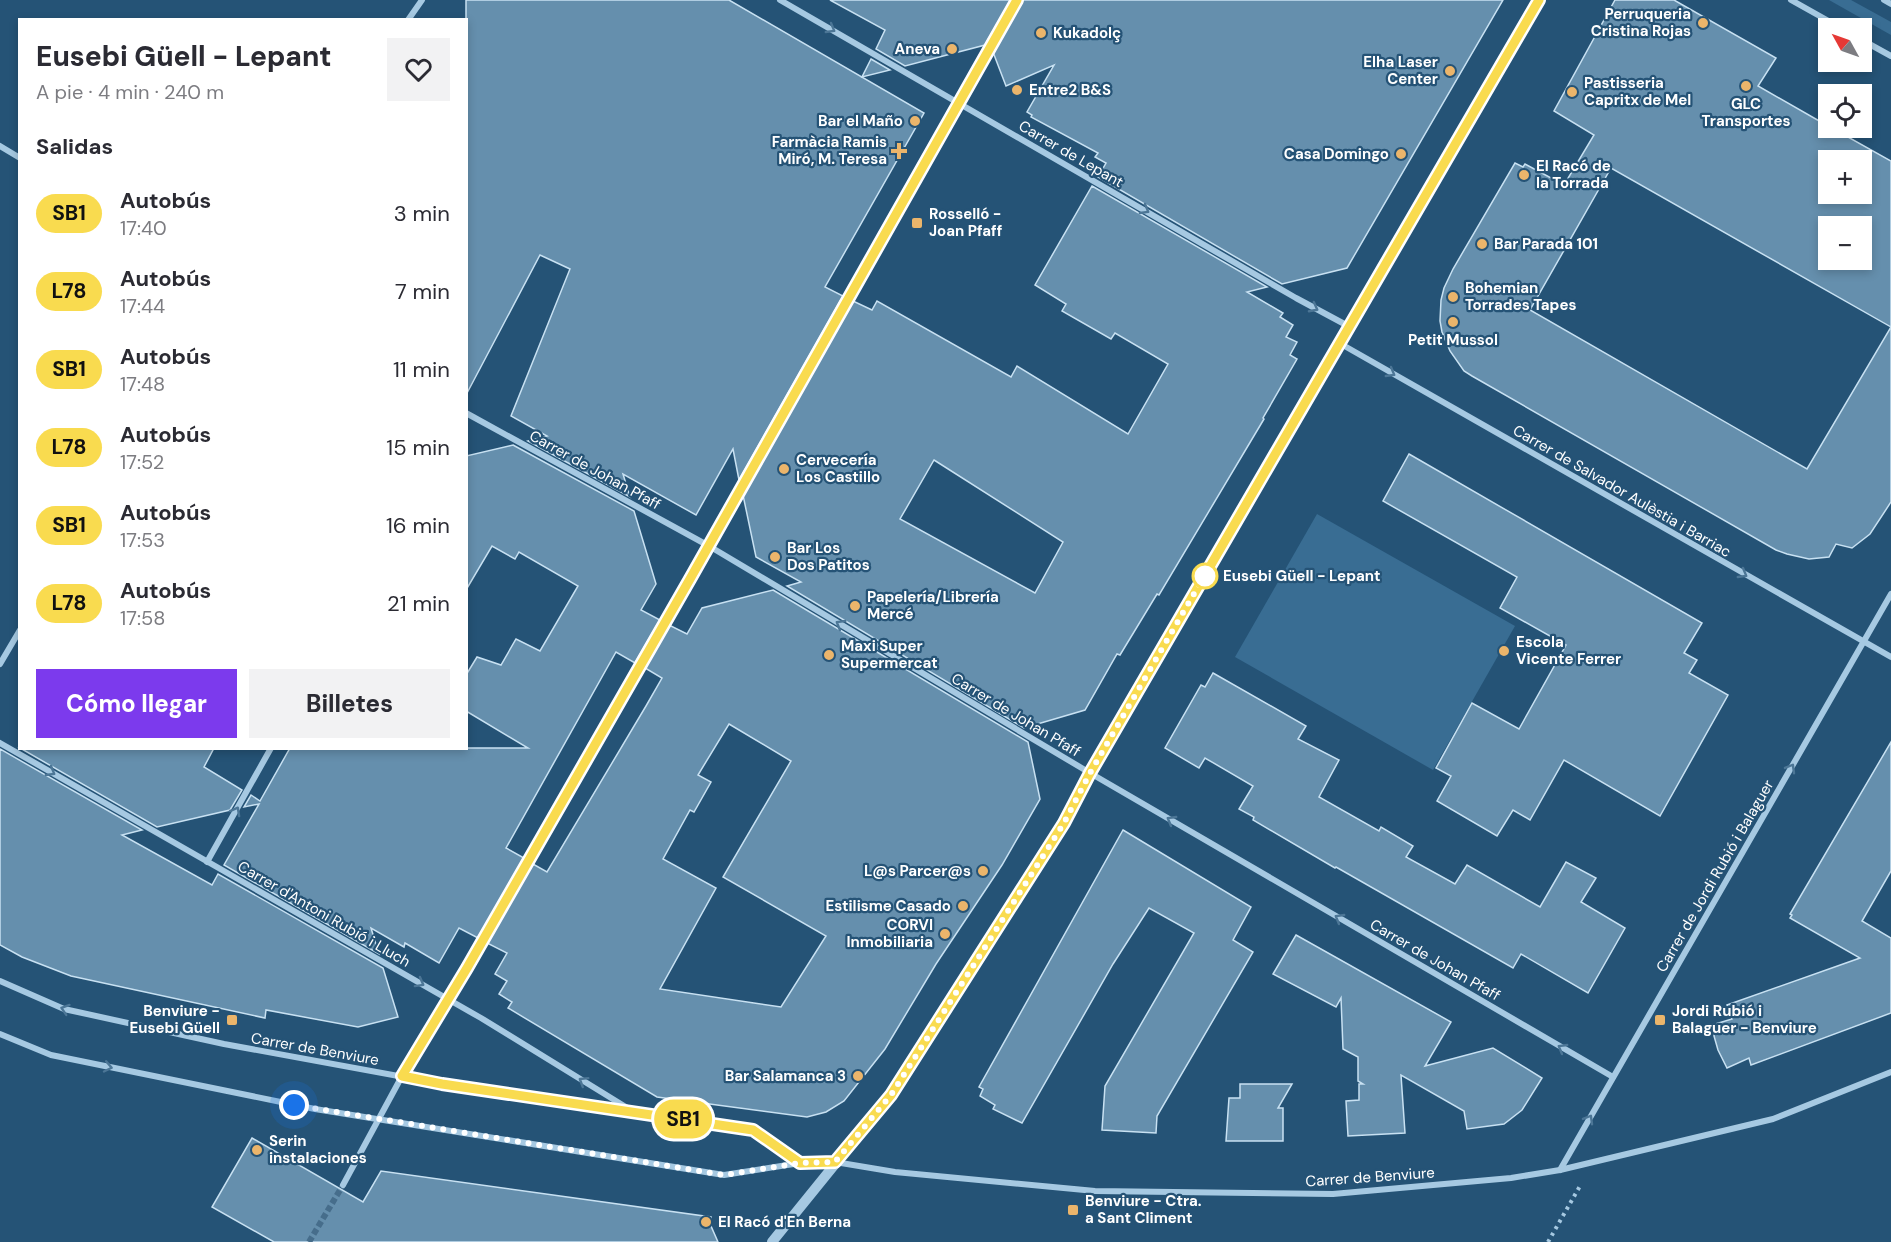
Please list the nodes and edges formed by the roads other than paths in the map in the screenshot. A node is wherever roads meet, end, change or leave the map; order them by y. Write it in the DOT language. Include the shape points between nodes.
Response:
graph roads {
  1 [pos="422,0"];
  2 [pos="780,0"];
  3 [pos="1017,0"];
  4 [pos="1539,0"];
  5 [pos="1791,0"];
  6 [pos="1884,0"];
  7 [pos="1891,4"];
  8 [pos="409,18"];
  9 [pos="1823,18"];
  10 [pos="1872,46"];
  11 [pos="1891,56"];
  12 [pos="959,102"];
  13 [pos="0,147"];
  14 [pos="18,157"];
  15 [pos="1350,327"];
  16 [pos="1341,344"];
  17 [pos="468,414"];
  18 [pos="709,546"];
  19 [pos="1891,594"];
  20 [pos="18,633"];
  21 [pos="1864,642"];
  22 [pos="1891,657"];
  23 [pos="0,664"];
  24 [pos="0,743"];
  25 [pos="269,750"];
  26 [pos="1090,773"];
  27 [pos="207,862"];
  28 [pos="0,981"];
  29 [pos="448,999"];
  30 [pos="0,1034"];
  31 [pos="1891,1072"];
  32 [pos="402,1076"];
  33 [pos="1613,1077"];
  34 [pos="633,1112"];
  35 [pos="379,1118"];
  36 [pos="835,1162"];
  37 [pos="800,1163"];
  38 [pos="1560,1170"];
  39 [pos="343,1185"];
  40 [pos="771,1242"];
  1 -- 8 [label="street"];
  2 -- 12 [label="street, Carrer de Lepant, one-way"];
  3 -- 12 [label="street"];
  4 -- 15 [label="street"];
  5 -- 9 [label="street"];
  6 -- 7 [label="street"];
  10 -- 11 [label="street"];
  12 -- 15 [label="street, Carrer de Lepant, one-way"];
  12 -- 18 [label="street"];
  13 -- 14 [label="street"];
  15 -- 16 [label="street"];
  16 -- 21 [label="street, Carrer de Salvador Aulèstia i Barriac, one-way"];
  16 -- 26 [label="street"];
  17 -- 18 [label="street, Carrer de Johan Pfaff"];
  26 -- 18 [label="street, Carrer de Johan Pfaff, one-way"];
  18 -- 29 [label="street"];
  19 -- 21 [label="street, Carrer de Jordi Rubió i Balaguer"];
  20 -- 23 [label="street"];
  21 -- 22 [label="street, Carrer de Salvador Aulèstia i Barriac"];
  33 -- 21 [label="street, Carrer de Jordi Rubió i Balaguer, one-way"];
  24 -- 27 [label="street, Carrer d'Antoni Rubió i Lluch, one-way"];
  27 -- 25 [label="street, one-way"];
  33 -- 26 [label="street, Carrer de Johan Pfaff, one-way"];
  26 -- 36 [label="street" via="1064,823 891,1095"];
  27 -- 29 [label="street, Carrer d'Antoni Rubió i Lluch, one-way"];
  32 -- 28 [label="street, Carrer de Benviure, one-way" via="64,1010"];
  29 -- 32 [label="street"];
  34 -- 29 [label="street, Carrer d'Antoni Rubió i Lluch, one-way"];
  30 -- 35 [label="street, Carrer de Benviure, one-way" via="51,1055 315,1109"];
  31 -- 38 [label="street, Carrer de Benviure" via="1773,1119"];
  32 -- 34 [label="street, Carrer de Benviure"];
  32 -- 35 [label="street"];
  38 -- 33 [label="street, Carrer de Jordi Rubió i Balaguer, one-way"];
  34 -- 37 [label="street, Carrer de Benviure" via="753,1130"];
  35 -- 37 [label="street, Carrer de Benviure" via="724,1175"];
  35 -- 39 [label="street"];
  36 -- 37 [label="street, Carrer de Benviure"];
  36 -- 38 [label="street, Carrer de Benviure" via="895,1172 1095,1191 1333,1194"];
  36 -- 40 [label="street"];
}
